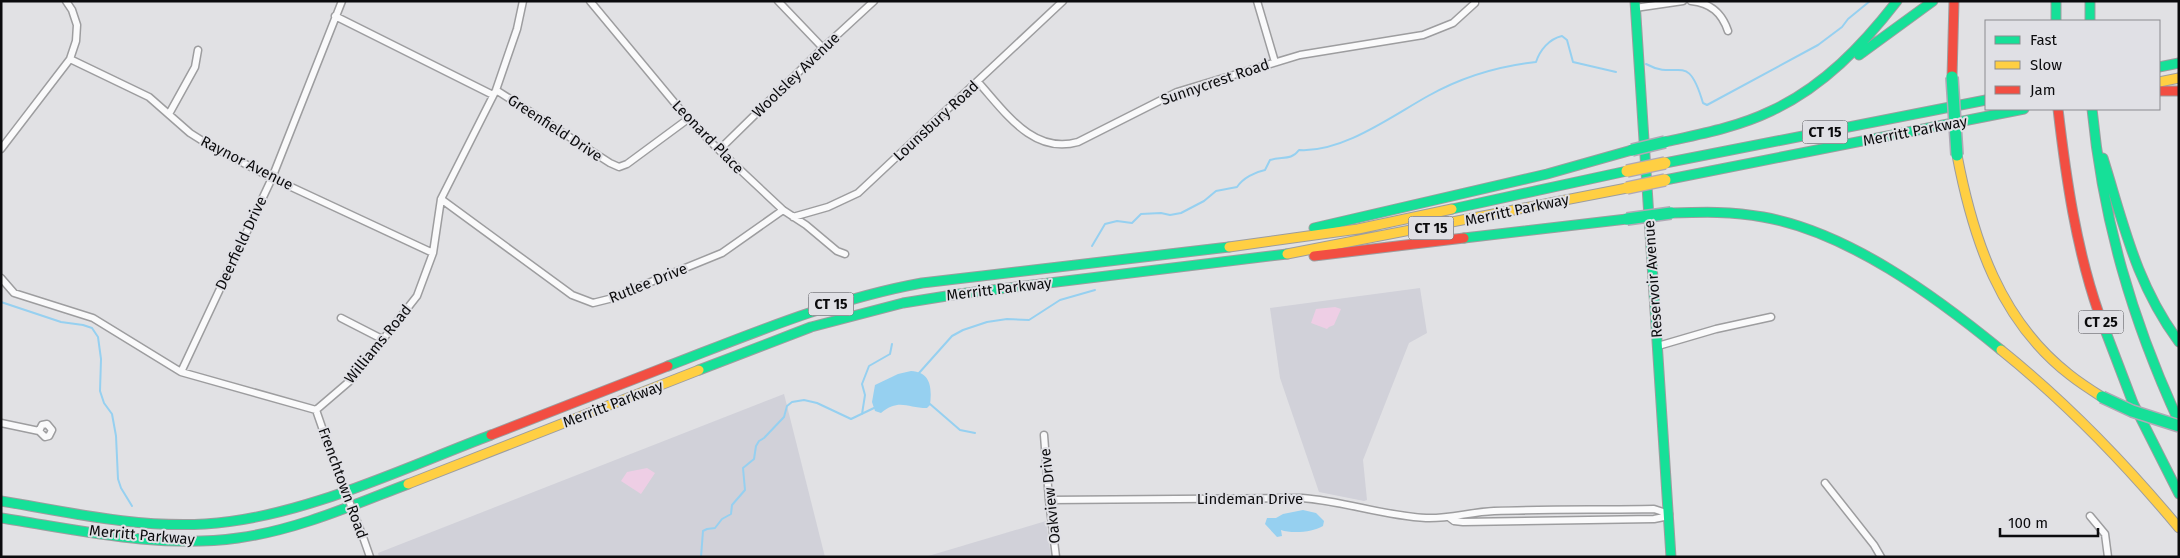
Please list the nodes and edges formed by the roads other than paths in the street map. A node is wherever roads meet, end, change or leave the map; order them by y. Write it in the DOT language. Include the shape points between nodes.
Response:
graph roads {
  1 [pos="66,1"];
  2 [pos="342,1"];
  3 [pos="523,1"];
  4 [pos="590,1"];
  5 [pos="778,1"];
  6 [pos="874,1"];
  7 [pos="1063,1"];
  8 [pos="1257,1"];
  9 [pos="1683,1"];
  10 [pos="1691,1"];
  11 [pos="1897,1"];
  12 [pos="1933,1"];
  13 [pos="2056,1"];
  14 [pos="2090,1"];
  15 [pos="1475,3"];
  16 [pos="1635,5"];
  17 [pos="1954,6"];
  18 [pos="335,16"];
  19 [pos="2056,20"];
  20 [pos="2090,20"];
  21 [pos="1728,32"];
  22 [pos="823,48"];
  23 [pos="198,50"];
  24 [pos="70,59"];
  25 [pos="1275,62"];
  26 [pos="2179,63"];
  27 [pos="2160,67"];
  28 [pos="2179,78"];
  29 [pos="978,82"];
  30 [pos="2160,82"];
  31 [pos="2160,91"];
  32 [pos="2179,91"];
  33 [pos="1806,92"];
  34 [pos="495,93"];
  35 [pos="1985,100"];
  36 [pos="2019,110"];
  37 [pos="2058,110"];
  38 [pos="2092,110"];
  39 [pos="169,114"];
  40 [pos="688,119"];
  41 [pos="2094,130"];
  42 [pos="1,149"];
  43 [pos="719,150"];
  44 [pos="272,178"];
  45 [pos="441,199"];
  46 [pos="783,210"];
  47 [pos="793,217"];
  48 [pos="1220,248"];
  49 [pos="433,253"];
  50 [pos="844,254"];
  51 [pos="1233,261"];
  52 [pos="1,278"];
  53 [pos="1771,317"];
  54 [pos="341,318"];
  55 [pos="382,339"];
  56 [pos="2179,342"];
  57 [pos="1658,346"];
  58 [pos="181,372"];
  59 [pos="316,410"];
  60 [pos="1,423"];
  61 [pos="2179,424"];
  62 [pos="39,431"];
  63 [pos="1044,435"];
  64 [pos="1825,483"];
  65 [pos="2179,494"];
  66 [pos="1049,500"];
  67 [pos="1,501"];
  68 [pos="1526,510"];
  69 [pos="1545,510"];
  70 [pos="1471,513"];
  71 [pos="1669,514"];
  72 [pos="2090,516"];
  73 [pos="1,518"];
  74 [pos="1450,518"];
  75 [pos="1526,521"];
  76 [pos="1546,521"];
  77 [pos="1472,522"];
  78 [pos="2179,528"];
  79 [pos="370,557"];
  80 [pos="1056,557"];
  81 [pos="1671,557"];
  82 [pos="1881,557"];
  83 [pos="2108,557"];
  1 -- 24 [label="street" via="77,25"];
  2 -- 18 [label="street, Deerfield Drive"];
  3 -- 34 [label="street, Williams Road"];
  4 -- 40 [label="street, Leonard Place"];
  5 -- 22 [label="street"];
  6 -- 22 [label="street, Woolsley Avenue"];
  7 -- 29 [label="street, Lounsbury Road"];
  8 -- 25 [label="street"];
  9 -- 16 [label="street"];
  10 -- 21 [label="street" via="1713,7 1723,18"];
  11 -- 33 [label="main road" via="1868,39"];
  12 -- 33 [label="main road"];
  13 -- 19 [label="main road"];
  14 -- 20 [label="main road"];
  15 -- 25 [label="street, Sunnycrest Road" via="1453,23 1423,35"];
  16 -- 57 [label="main road, Reservoir Avenue"];
  17 -- 61 [label="main road, bridge" via="1952,77 1957,155 1977,240 2000,295 2022,328 2068,374 2132,411"];
  18 -- 34 [label="street, Greenfield Drive"];
  18 -- 44 [label="street, Deerfield Drive"];
  22 -- 43 [label="street, Woolsley Avenue"];
  23 -- 39 [label="street" via="195,67"];
  24 -- 39 [label="street, Raynor Avenue" via="149,97"];
  24 -- 42 [label="street"];
  25 -- 29 [label="street, Sunnycrest Road" via="1177,92 1078,142 1058,146 1024,132"];
  26 -- 27 [label="main road"];
  28 -- 30 [label="main road"];
  29 -- 47 [label="street, Lounsbury Road" via="858,193 828,207"];
  31 -- 32 [label="main road"];
  33 -- 48 [label="main road, bridge" via="1751,120 1714,131 1375,215 1313,229 1231,241"];
  34 -- 40 [label="street, Greenfield Drive" via="619,167 628,164"];
  34 -- 45 [label="street, Williams Road"];
  35 -- 48 [label="main road, Merritt Parkway / CT 15, bridge" via="1664,163 1358,229"];
  36 -- 51 [label="main road, Merritt Parkway / CT 15, bridge" via="1364,240"];
  37 -- 65 [label="main road, CT 25" via="2077,234 2102,326 2137,414"];
  38 -- 41 [label="main road, CT 25"];
  39 -- 44 [label="street, Raynor Avenue" via="209,145"];
  40 -- 43 [label="street, Leonard Place"];
  41 -- 56 [label="main road" via="2140,278 2156,311"];
  41 -- 61 [label="main road, CT 25" via="2105,201 2123,278 2143,339"];
  43 -- 46 [label="street, Leonard Place"];
  44 -- 49 [label="street, Raynor Avenue"];
  44 -- 58 [label="street, Deerfield Drive"];
  45 -- 46 [label="street, Rutlee Drive" via="572,295 593,303 722,252"];
  45 -- 49 [label="street, Williams Road"];
  46 -- 47 [label="street, Leonard Place"];
  47 -- 50 [label="street, Leonard Place"];
  48 -- 67 [label="main road, Merritt Parkway / CT 15" via="922,283 842,301 322,500 255,518 202,524 148,523"];
  49 -- 55 [label="street, Williams Road" via="417,296"];
  51 -- 73 [label="main road, Merritt Parkway / CT 15" via="916,299 874,309 811,327 394,490 271,532 238,538 177,541"];
  51 -- 78 [label="main road, bridge" via="1254,264 1671,213 1738,213 1766,217 1818,234 1890,270 1980,332 2046,388 2114,454"];
  52 -- 58 [label="street" via="14,292 93,318"];
  53 -- 57 [label="street"];
  54 -- 55 [label="street"];
  55 -- 59 [label="street, Williams Road" via="351,380"];
  57 -- 71 [label="main road, Reservoir Avenue"];
  58 -- 59 [label="street"];
  59 -- 79 [label="street, Frenchtown Road, bridge"];
  60 -- 62 [label="street"];
  63 -- 66 [label="street, Oakview Drive"];
  64 -- 82 [label="street"];
  66 -- 74 [label="street, Lindeman Drive" via="1325,499 1385,513"];
  66 -- 80 [label="street, Oakview Drive"];
  68 -- 69 [label="street, Lindeman Drive"];
  68 -- 70 [label="street, Lindeman Drive"];
  68 -- 75 [label="street"];
  69 -- 71 [label="street, Lindeman Drive" via="1654,509"];
  69 -- 76 [label="street"];
  70 -- 74 [label="street, Lindeman Drive"];
  70 -- 77 [label="street"];
  71 -- 76 [label="street, Lindeman Drive" via="1654,519"];
  71 -- 81 [label="main road, Reservoir Avenue"];
  72 -- 83 [label="street" via="2105,534"];
  74 -- 77 [label="street, Lindeman Drive" via="1458,522"];
  75 -- 76 [label="street, Lindeman Drive"];
  75 -- 77 [label="street, Lindeman Drive"];
}
